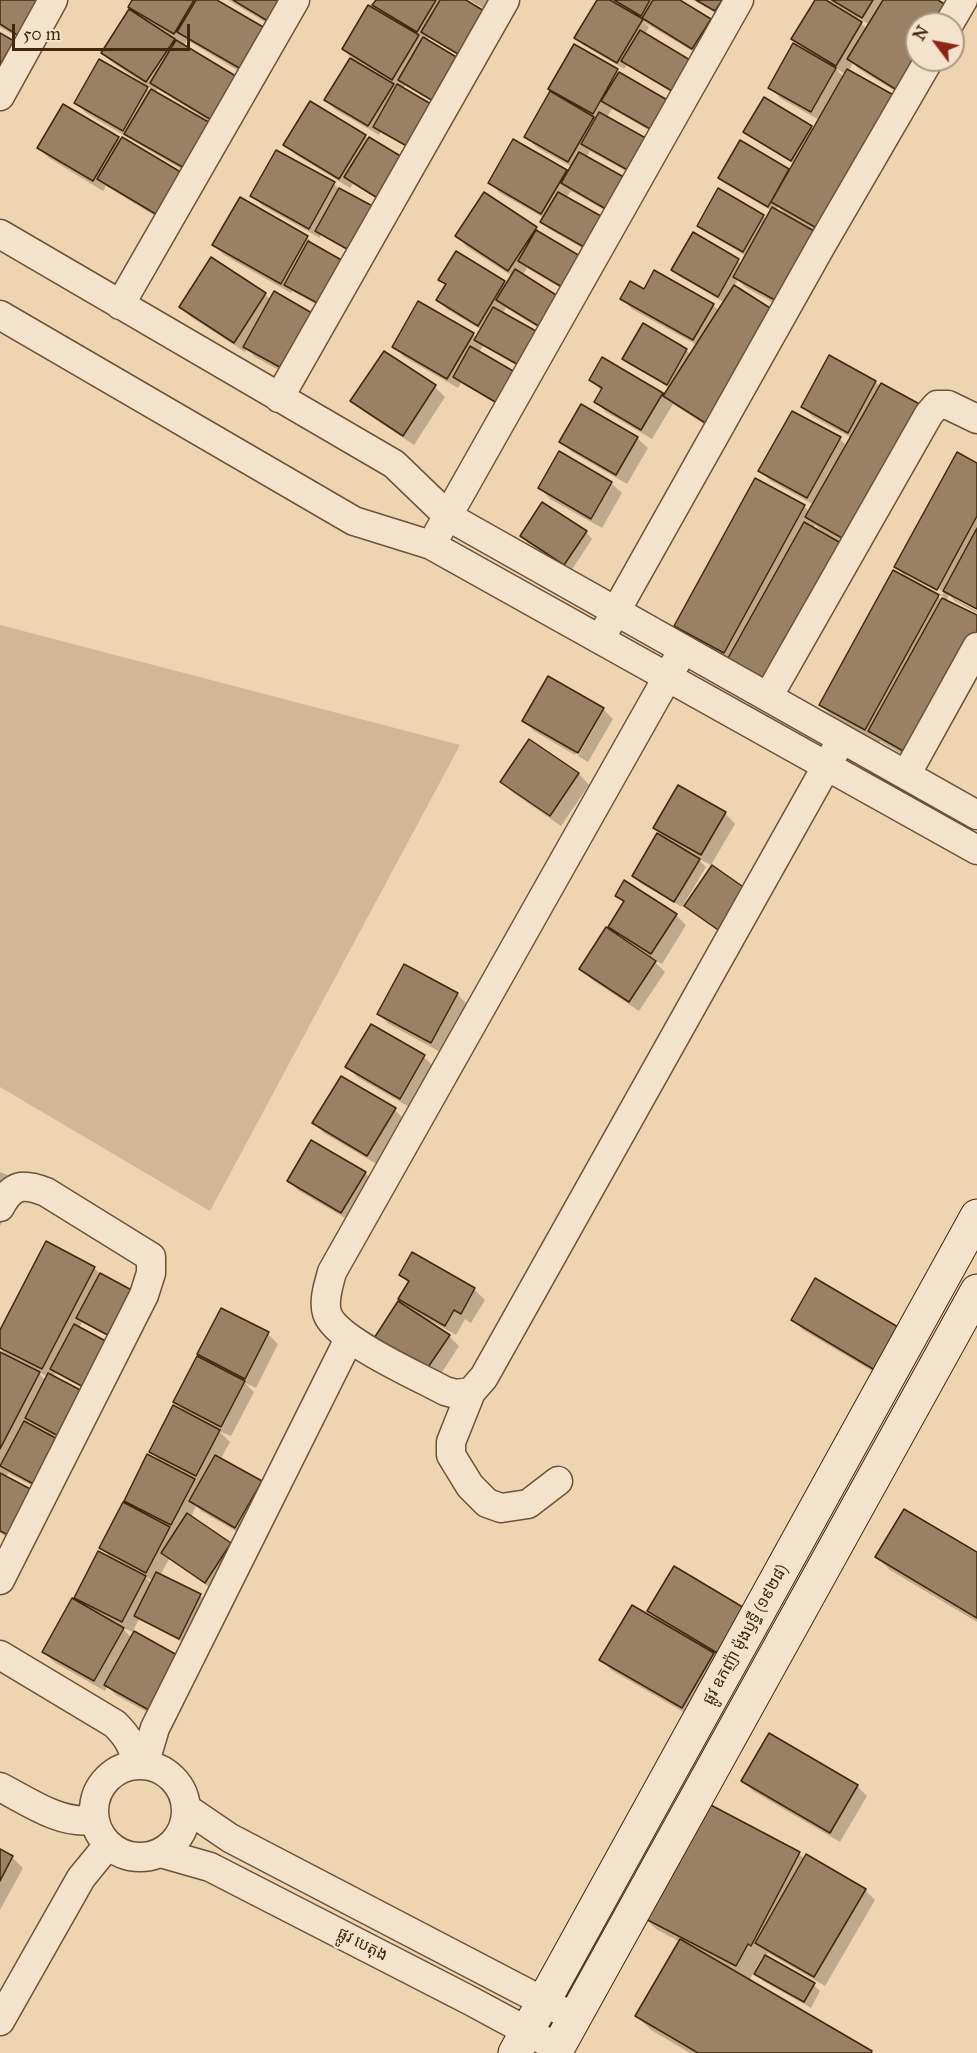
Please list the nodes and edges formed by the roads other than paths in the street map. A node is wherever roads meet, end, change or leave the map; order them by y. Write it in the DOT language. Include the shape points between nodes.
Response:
graph roads {
  1 [pos="53,0"];
  2 [pos="295,0"];
  3 [pos="505,0"];
  4 [pos="739,0"];
  5 [pos="921,72"];
  6 [pos="0,96"];
  7 [pos="0,234"];
  8 [pos="120,305"];
  9 [pos="0,315"];
  10 [pos="279,398"];
  11 [pos="977,419"];
  12 [pos="449,518"];
  13 [pos="431,545"];
  14 [pos="615,612"];
  15 [pos="600,639"];
  16 [pos="977,647"];
  17 [pos="684,650"];
  18 [pos="667,677"];
  19 [pos="768,697"];
  20 [pos="842,739"];
  21 [pos="826,766"];
  22 [pos="906,775"];
  23 [pos="977,815"];
  24 [pos="977,849"];
  25 [pos="0,1207"];
  26 [pos="977,1216"];
  27 [pos="977,1291"];
  28 [pos="349,1339"];
  29 [pos="471,1392"];
  30 [pos="558,1481"];
  31 [pos="0,1580"];
  32 [pos="0,1655"];
  33 [pos="140,1765"];
  34 [pos="0,1787"];
  35 [pos="186,1808"];
  36 [pos="101,1834"];
  37 [pos="160,1853"];
  38 [pos="544,2001"];
  39 [pos="575,2018"];
  40 [pos="0,2021"];
  41 [pos="521,2043"];
  42 [pos="557,2051"];
  1 -- 6 [label="street"];
  2 -- 8 [label="street"];
  3 -- 10 [label="street"];
  4 -- 12 [label="street"];
  5 -- 14 [label="street"];
  7 -- 8 [label="street"];
  8 -- 10 [label="street"];
  9 -- 13 [label="street" via="354,520"];
  10 -- 12 [label="street" via="394,464"];
  11 -- 19 [label="street" via="948,405 938,405 929,414"];
  12 -- 13 [label="street"];
  12 -- 14 [label="street"];
  13 -- 15 [label="street"];
  14 -- 15 [label="street"];
  14 -- 17 [label="street"];
  15 -- 18 [label="street"];
  16 -- 22 [label="street"];
  17 -- 18 [label="street"];
  17 -- 19 [label="street"];
  18 -- 21 [label="street"];
  18 -- 28 [label="street" via="332,1272 326,1311 332,1324"];
  19 -- 20 [label="street"];
  20 -- 21 [label="street"];
  20 -- 22 [label="street"];
  21 -- 24 [label="street"];
  21 -- 29 [label="street" via="484,1377"];
  22 -- 23 [label="street"];
  25 -- 31 [label="street" via="15,1188 31,1186 151,1257 144,1295"];
  26 -- 38 [label="main road, ផ្លូវ ឧកញ៉ា ម៉ុងឫទ្ធី (១៩២៨)"];
  27 -- 39 [label="main road"];
  28 -- 29 [label="street" via="445,1391"];
  28 -- 33 [label="street"];
  29 -- 30 [label="street" via="451,1442 451,1455 470,1486 487,1503 501,1508 528,1504"];
  32 -- 33 [label="street" via="115,1724 127,1736"];
  33 -- 35 [label="street" via="165,1772 173,1779"];
  33 -- 36 [label="street" via="118,1770 105,1781 93,1814"];
  34 -- 36 [label="street" via="62,1818 91,1820"];
  35 -- 37 [label="street" via="180,1834"];
  35 -- 38 [label="street, ផ្លូវ បេតុង" via="230,1838"];
  36 -- 37 [label="street" via="133,1858"];
  36 -- 40 [label="street" via="81,1878"];
  37 -- 41 [label="street, ផ្លូវ បេតុង" via="210,1867 471,2001"];
  38 -- 39 [label="street, ផ្លូវ បេតុង"];
  38 -- 41 [label="main road, ផ្លូវ ឧកញ៉ា ម៉ុងឫទ្ធី (១៩២៨)"];
  39 -- 42 [label="main road"];
  41 -- 42 [label="street, ផ្លូវ បេតុង"];
}
